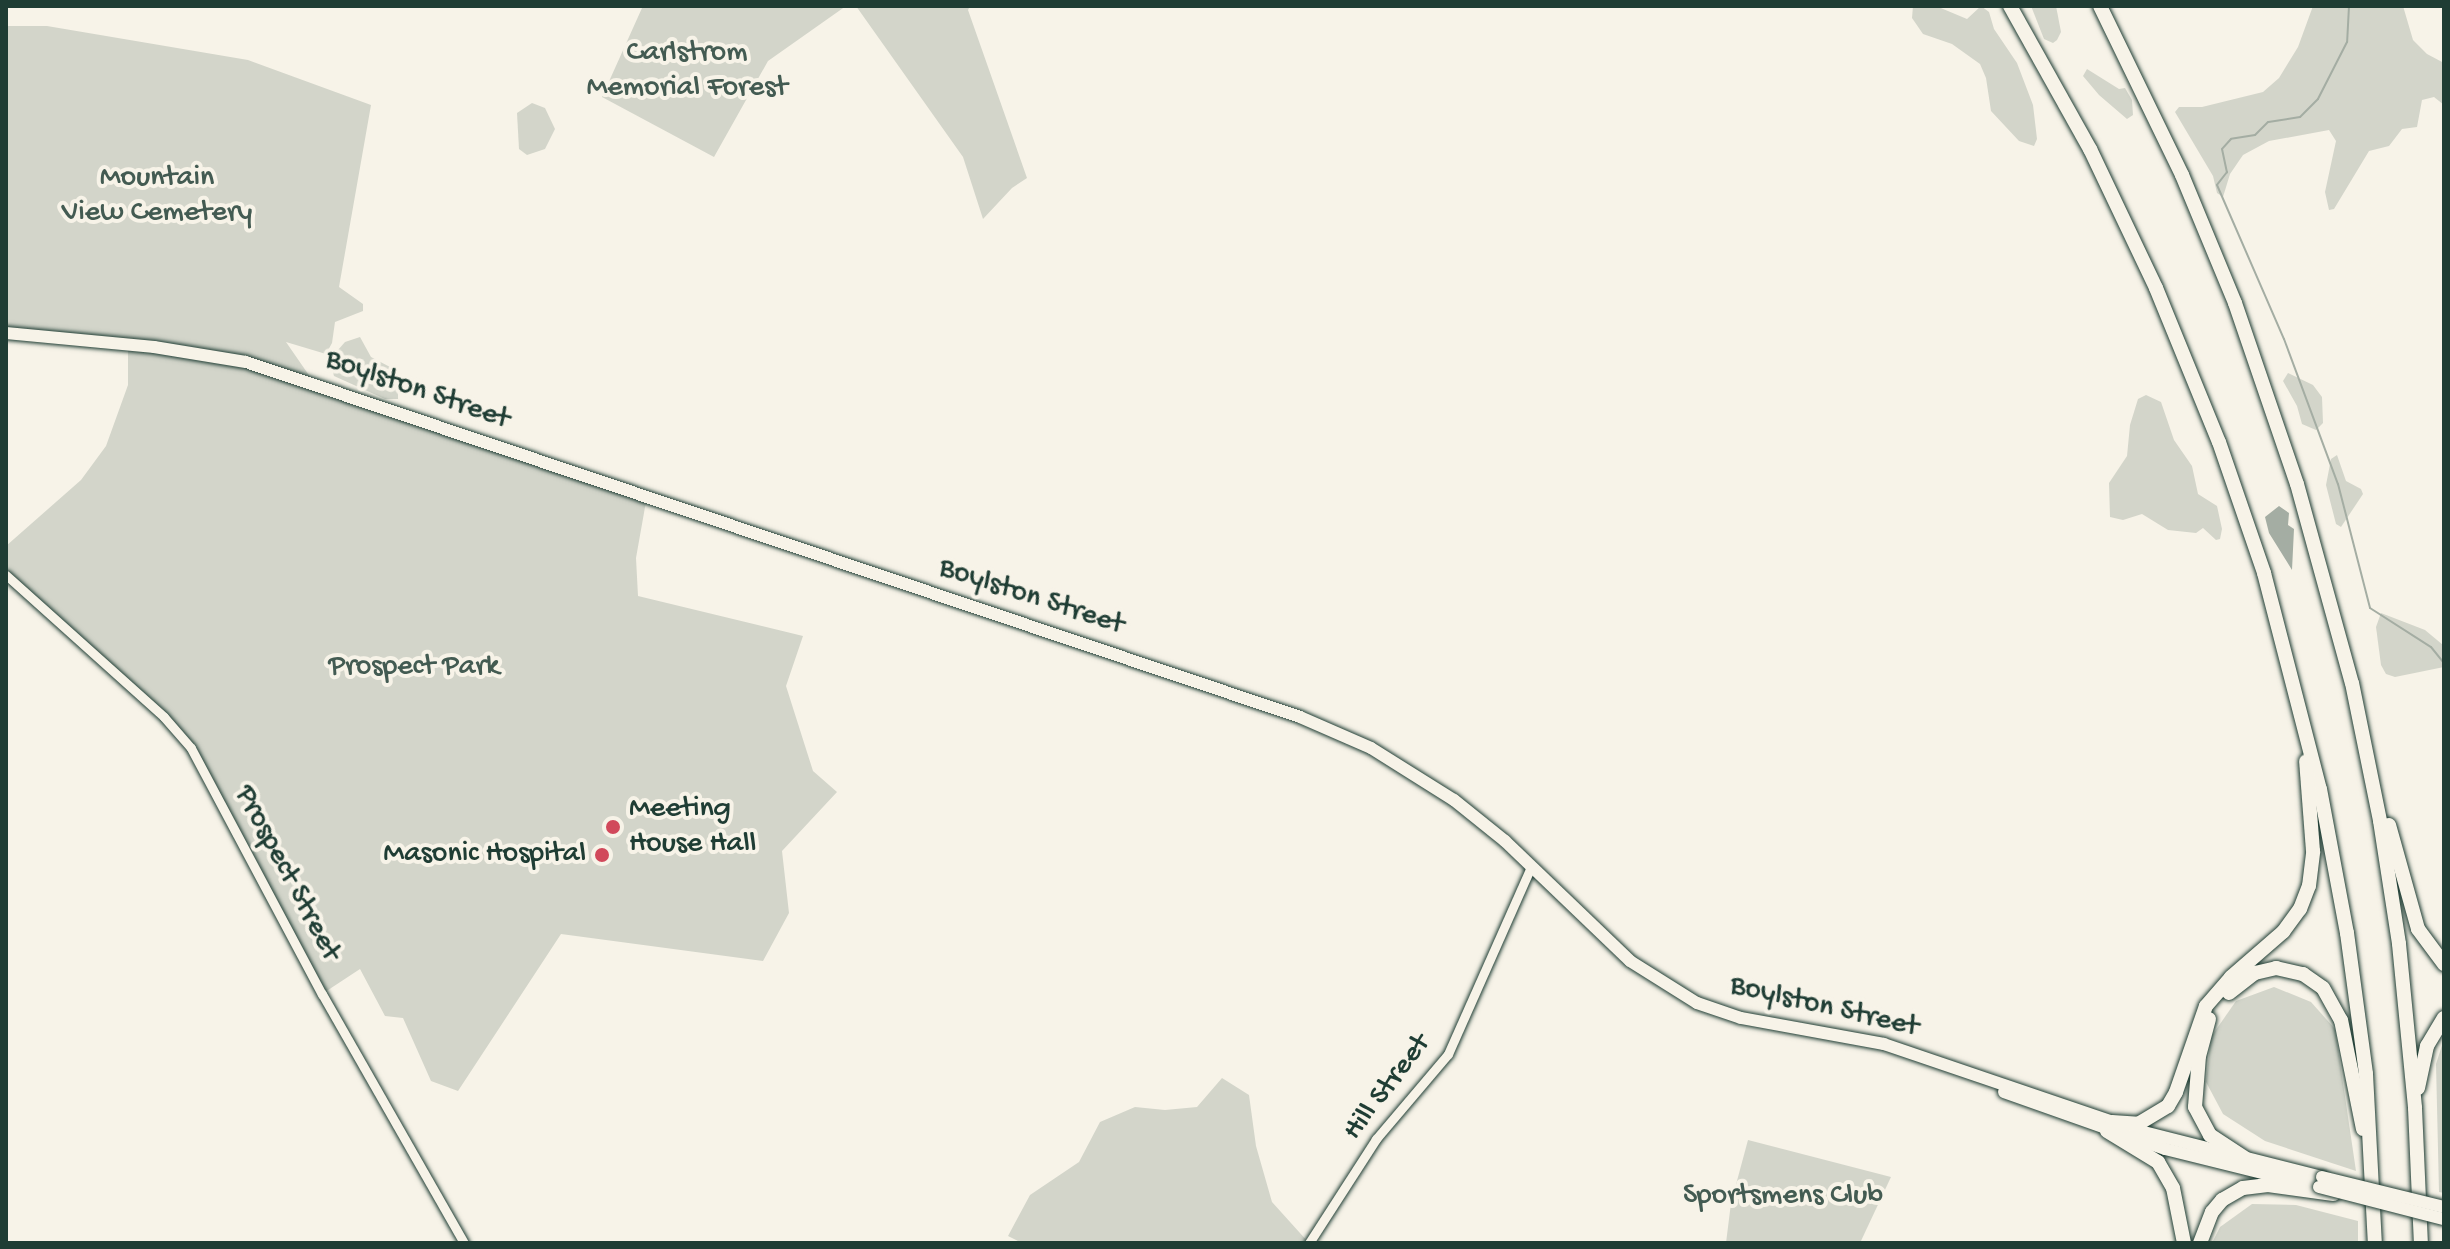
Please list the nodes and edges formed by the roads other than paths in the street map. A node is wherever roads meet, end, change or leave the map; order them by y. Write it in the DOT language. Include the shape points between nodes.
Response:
graph roads {
  1 [pos="2010,6"];
  2 [pos="2100,6"];
  3 [pos="6,333"];
  4 [pos="6,575"];
  5 [pos="2299,701"];
  6 [pos="2361,723"];
  7 [pos="1531,867"];
  8 [pos="2444,964"];
  9 [pos="2444,1018"];
  10 [pos="2415,1108"];
  11 [pos="2110,1126"];
  12 [pos="2245,1158"];
  13 [pos="2373,1178"];
  14 [pos="2319,1185"];
  15 [pos="2350,1195"];
  16 [pos="2444,1207"];
  17 [pos="2444,1219"];
  18 [pos="464,1243"];
  19 [pos="1309,1243"];
  20 [pos="2184,1243"];
  21 [pos="2200,1243"];
  22 [pos="2374,1243"];
  23 [pos="2423,1243"];
  1 -- 5 [label="highway" via="2113,196 2193,374 2252,535"];
  2 -- 6 [label="highway" via="2187,187 2256,360 2312,532"];
  3 -- 7 [label="main road, Boylston Street" via="246,362 1292,714 1366,745 1416,774 1471,813"];
  4 -- 18 [label="street, Prospect Street" via="164,717 191,748 322,994"];
  5 -- 11 [label="highway" via="2313,851 2304,901 2283,932 2206,1006 2168,1106 2133,1126"];
  5 -- 13 [label="highway" via="2347,933 2366,1074"];
  6 -- 8 [label="highway" via="2413,915"];
  6 -- 10 [label="highway" via="2392,896"];
  7 -- 11 [label="main road, Boylston Street" via="1634,964 1697,1003 1741,1018 1879,1043 2025,1101"];
  7 -- 19 [label="street, Hill Street" via="1448,1054 1376,1139"];
  9 -- 10 [label="highway" via="2423,1058"];
  10 -- 23 [label="highway"];
  11 -- 12 [label="main road, Boylston Street"];
  11 -- 14 [label="main road, Boylston Street"];
  11 -- 20 [label="highway" via="2158,1162 2173,1188"];
  12 -- 13 [label="highway" via="2210,1135 2197,1114 2200,1047 2210,1017 2233,988 2255,973 2284,968 2317,983 2337,1009"];
  12 -- 14 [label="main road, Boylston Street"];
  13 -- 22 [label="highway"];
  14 -- 15 [label="highway, bridge"];
  14 -- 16 [label="main road, Boylston Street, bridge"];
  14 -- 21 [label="highway" via="2236,1190 2212,1212"];
  15 -- 17 [label="main road, bridge"];
}
